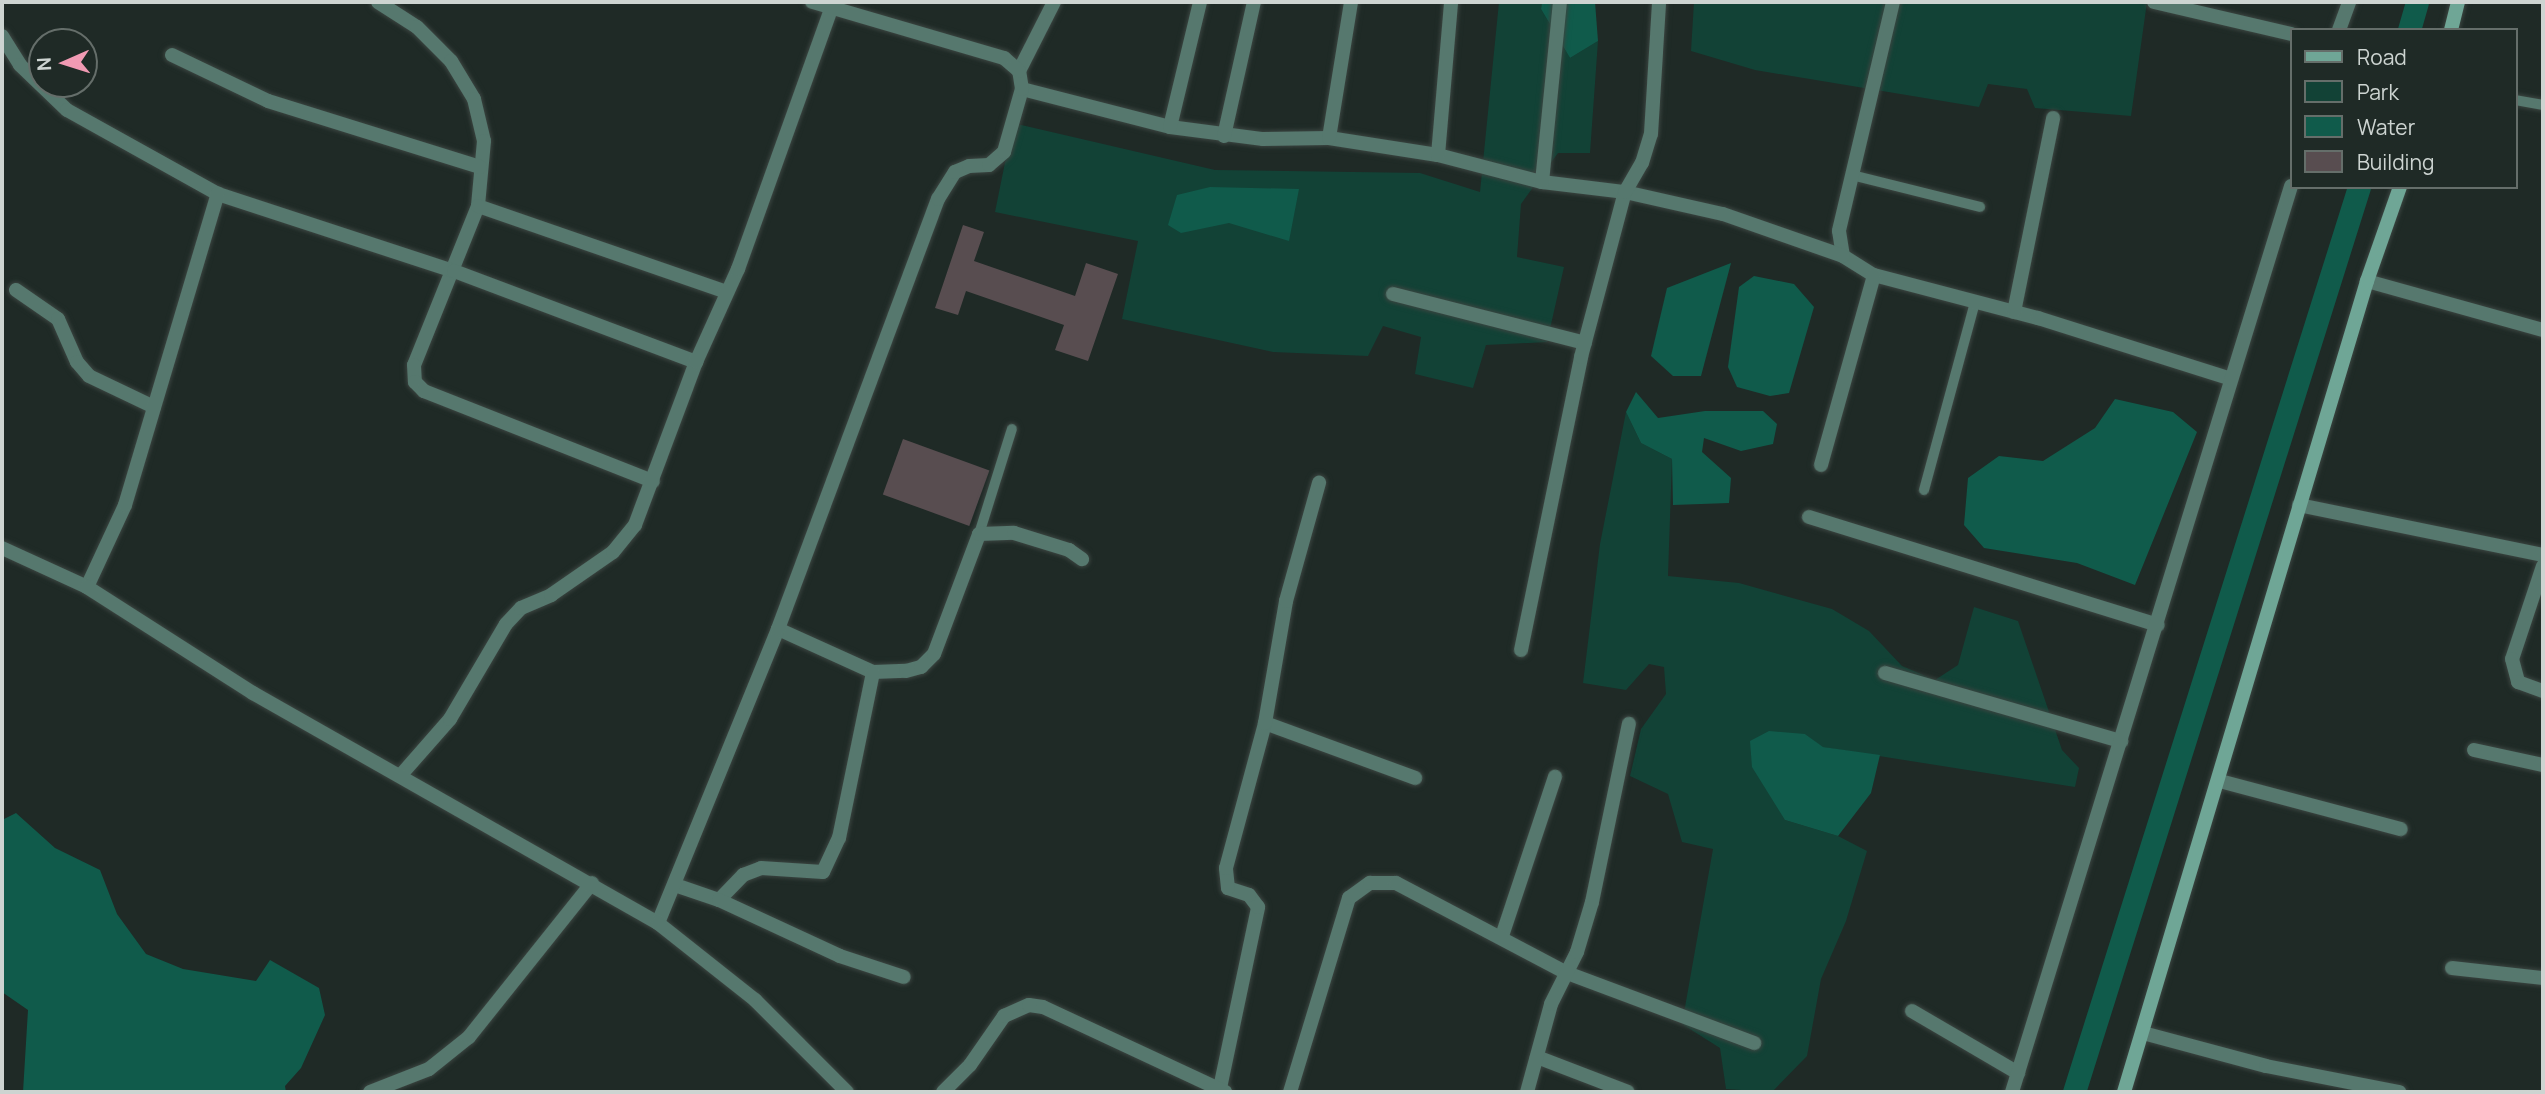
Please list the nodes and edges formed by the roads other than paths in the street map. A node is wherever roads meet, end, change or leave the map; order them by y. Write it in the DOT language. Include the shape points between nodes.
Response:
graph roads {
  1 [pos="377,2"];
  2 [pos="812,2"];
  3 [pos="1054,2"];
  4 [pos="1200,2"];
  5 [pos="1254,2"];
  6 [pos="1351,2"];
  7 [pos="1451,2"];
  8 [pos="1560,2"];
  9 [pos="1659,2"];
  10 [pos="1893,2"];
  11 [pos="2154,2"];
  12 [pos="2349,2"];
  13 [pos="2458,2"];
  14 [pos="832,7"];
  15 [pos="2340,28"];
  16 [pos="2452,28"];
  17 [pos="2290,34"];
  18 [pos="2,36"];
  19 [pos="172,55"];
  20 [pos="1019,71"];
  21 [pos="1022,89"];
  22 [pos="2517,100"];
  23 [pos="2543,105"];
  24 [pos="2053,118"];
  25 [pos="1170,127"];
  26 [pos="1224,136"];
  27 [pos="1329,138"];
  28 [pos="1438,155"];
  29 [pos="480,167"];
  30 [pos="1852,175"];
  31 [pos="1542,182"];
  32 [pos="2290,189"];
  33 [pos="2399,189"];
  34 [pos="1625,192"];
  35 [pos="218,194"];
  36 [pos="478,206"];
  37 [pos="1980,207"];
  38 [pos="1843,256"];
  39 [pos="454,271"];
  40 [pos="1874,275"];
  41 [pos="2367,281"];
  42 [pos="16,290"];
  43 [pos="726,292"];
  44 [pos="1393,294"];
  45 [pos="1975,302"];
  46 [pos="2014,312"];
  47 [pos="2543,330"];
  48 [pos="1585,343"];
  49 [pos="696,362"];
  50 [pos="2231,379"];
  51 [pos="153,407"];
  52 [pos="1012,429"];
  53 [pos="1821,465"];
  54 [pos="653,481"];
  55 [pos="1319,483"];
  56 [pos="1924,490"];
  57 [pos="2299,505"];
  58 [pos="1809,517"];
  59 [pos="979,534"];
  60 [pos="2,548"];
  61 [pos="2543,555"];
  62 [pos="1082,559"];
  63 [pos="2543,566"];
  64 [pos="87,587"];
  65 [pos="2158,625"];
  66 [pos="778,629"];
  67 [pos="1521,650"];
  68 [pos="873,672"];
  69 [pos="1885,673"];
  70 [pos="2543,691"];
  71 [pos="1265,723"];
  72 [pos="1629,724"];
  73 [pos="2121,741"];
  74 [pos="2474,751"];
  75 [pos="2543,765"];
  76 [pos="400,776"];
  77 [pos="1555,777"];
  78 [pos="1415,778"];
  79 [pos="2220,781"];
  80 [pos="2401,829"];
  81 [pos="592,883"];
  82 [pos="675,885"];
  83 [pos="719,900"];
  84 [pos="658,923"];
  85 [pos="1502,936"];
  86 [pos="2452,968"];
  87 [pos="1567,973"];
  88 [pos="904,977"];
  89 [pos="2543,978"];
  90 [pos="1912,1012"];
  91 [pos="2143,1033"];
  92 [pos="1754,1044"];
  93 [pos="1537,1057"];
  94 [pos="2018,1073"];
  95 [pos="1223,1090"];
  96 [pos="370,1092"];
  97 [pos="847,1092"];
  98 [pos="943,1092"];
  99 [pos="1290,1092"];
  100 [pos="1527,1092"];
  101 [pos="1628,1092"];
  102 [pos="2012,1092"];
  103 [pos="2124,1092"];
  104 [pos="2399,1092"];
  1 -- 29 [label="street" via="417,27 451,61 481,119"];
  2 -- 14 [label="street"];
  3 -- 20 [label="street"];
  4 -- 25 [label="street"];
  5 -- 26 [label="street"];
  6 -- 27 [label="street"];
  7 -- 28 [label="street"];
  8 -- 31 [label="street"];
  9 -- 34 [label="street" via="1651,134"];
  10 -- 30 [label="street"];
  11 -- 17 [label="street"];
  12 -- 15 [label="street"];
  13 -- 16 [label="main road"];
  14 -- 20 [label="street" via="1004,58"];
  14 -- 43 [label="street"];
  18 -- 35 [label="street" via="20,65 67,110"];
  19 -- 29 [label="street" via="268,101"];
  20 -- 21 [label="street"];
  21 -- 25 [label="street"];
  21 -- 66 [label="street" via="1004,152 989,165 956,172 938,199"];
  22 -- 23 [label="lane"];
  24 -- 46 [label="street"];
  25 -- 26 [label="street"];
  26 -- 27 [label="street"];
  27 -- 28 [label="street"];
  28 -- 31 [label="street"];
  29 -- 36 [label="street"];
  30 -- 37 [label="lane"];
  30 -- 38 [label="street" via="1839,230"];
  31 -- 34 [label="street"];
  32 -- 50 [label="street"];
  33 -- 41 [label="main road"];
  34 -- 38 [label="street" via="1723,214"];
  34 -- 48 [label="street"];
  35 -- 39 [label="street"];
  35 -- 51 [label="street"];
  36 -- 39 [label="street"];
  36 -- 43 [label="street"];
  38 -- 40 [label="street"];
  39 -- 49 [label="street"];
  39 -- 54 [label="street" via="414,365 415,382 424,391"];
  40 -- 45 [label="street"];
  40 -- 53 [label="street"];
  41 -- 47 [label="street"];
  41 -- 57 [label="main road"];
  42 -- 51 [label="street" via="58,319 77,362 89,376"];
  43 -- 49 [label="street"];
  44 -- 48 [label="street"];
  45 -- 46 [label="street"];
  45 -- 56 [label="lane"];
  46 -- 50 [label="street"];
  48 -- 67 [label="street"];
  49 -- 54 [label="street"];
  50 -- 65 [label="street"];
  51 -- 64 [label="street" via="125,505"];
  52 -- 59 [label="lane"];
  54 -- 76 [label="street" via="635,525 613,552 551,595 521,608 506,624 450,719"];
  55 -- 71 [label="street" via="1286,601"];
  57 -- 61 [label="street"];
  57 -- 79 [label="main road"];
  58 -- 65 [label="street"];
  59 -- 62 [label="street" via="1014,533 1069,550"];
  59 -- 68 [label="street" via="934,654 921,667"];
  60 -- 64 [label="street"];
  63 -- 70 [label="street" via="2512,659 2518,682"];
  64 -- 76 [label="street" via="253,693"];
  65 -- 73 [label="street"];
  66 -- 68 [label="street"];
  66 -- 82 [label="street"];
  68 -- 83 [label="street" via="839,838 823,872 761,868 743,875"];
  69 -- 73 [label="street"];
  71 -- 78 [label="street"];
  71 -- 95 [label="street" via="1226,868 1228,888 1249,895 1258,907"];
  72 -- 87 [label="street" via="1592,902"];
  73 -- 94 [label="street"];
  74 -- 75 [label="street"];
  76 -- 81 [label="street"];
  77 -- 85 [label="street"];
  79 -- 80 [label="street"];
  79 -- 91 [label="main road"];
  81 -- 84 [label="street"];
  81 -- 96 [label="street" via="469,1037 429,1069"];
  82 -- 83 [label="street"];
  82 -- 84 [label="street"];
  83 -- 88 [label="street" via="839,956"];
  84 -- 97 [label="street" via="755,1000"];
  85 -- 87 [label="street"];
  85 -- 99 [label="street" via="1396,883 1370,883 1349,898"];
  86 -- 89 [label="street"];
  87 -- 92 [label="street"];
  87 -- 93 [label="street" via="1551,1004"];
  90 -- 94 [label="street"];
  91 -- 103 [label="main road"];
  91 -- 104 [label="street" via="2266,1066"];
  93 -- 100 [label="street"];
  93 -- 101 [label="street"];
  94 -- 102 [label="street"];
  95 -- 98 [label="street" via="1043,1007 1029,1005 1004,1016 970,1065"];
}
